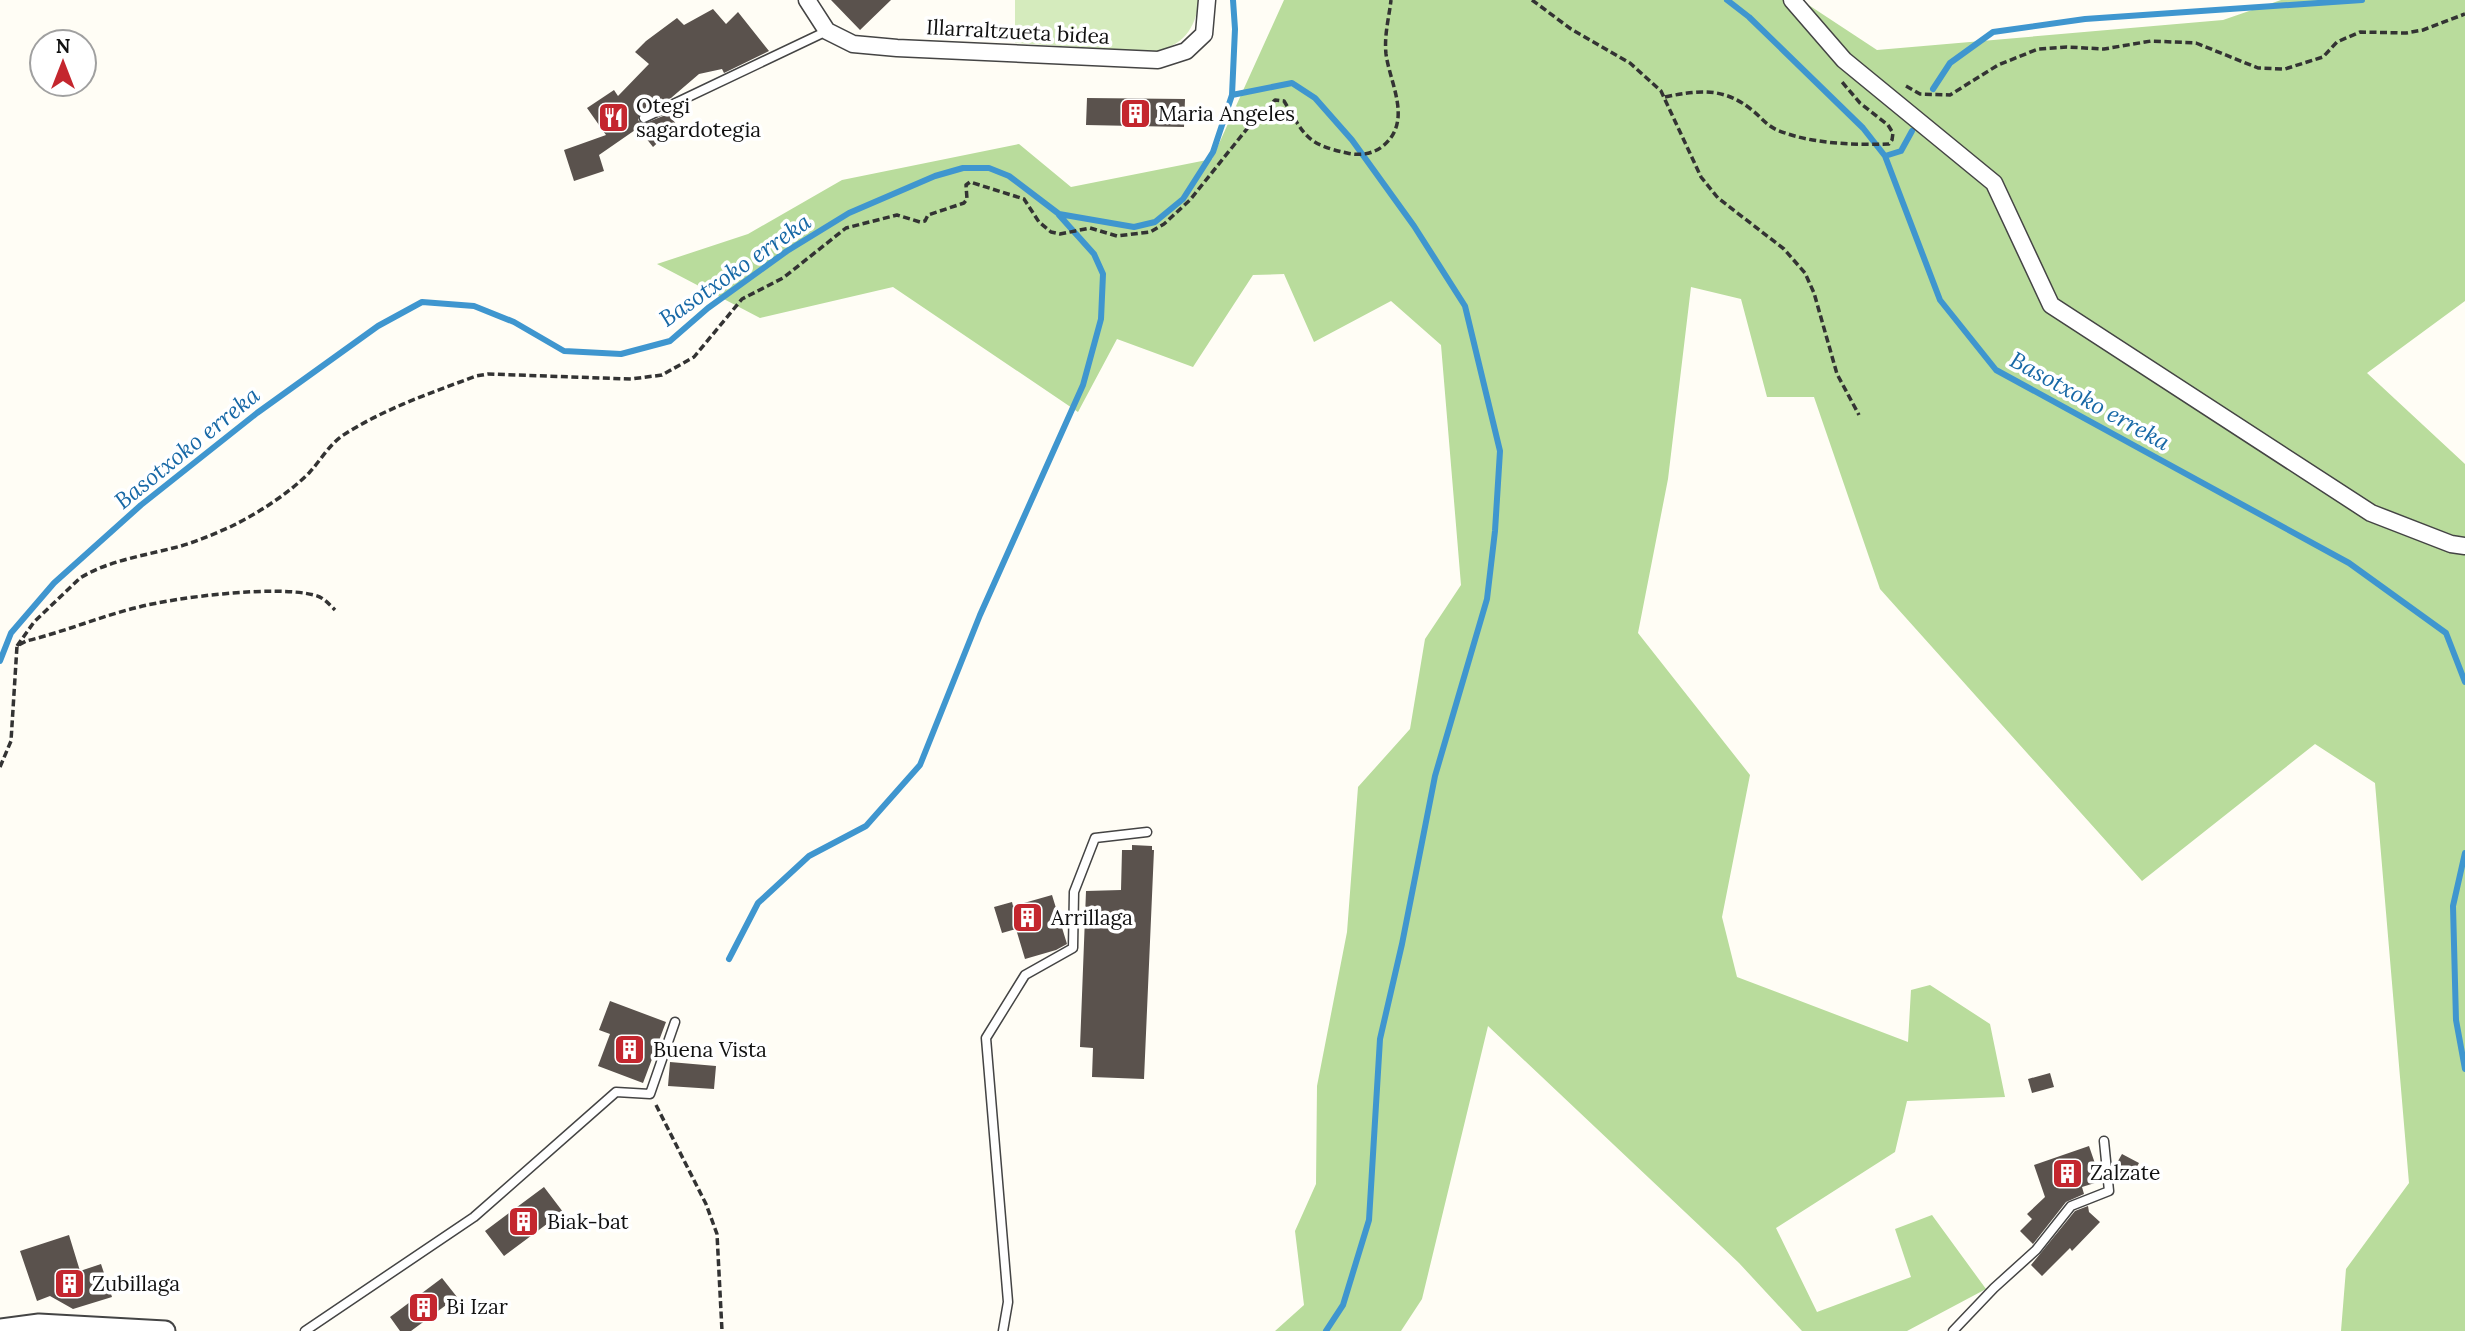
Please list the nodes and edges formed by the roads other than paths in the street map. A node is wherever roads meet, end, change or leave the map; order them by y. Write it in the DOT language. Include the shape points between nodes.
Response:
graph roads {
  1 [pos="807,0"];
  2 [pos="1207,0"];
  3 [pos="1791,0"];
  4 [pos="827,31"];
  5 [pos="644,118"];
  6 [pos="2465,547"];
  7 [pos="1147,832"];
  8 [pos="674,1022"];
  9 [pos="2104,1140"];
  10 [pos="0,1329"];
  11 [pos="165,1331"];
  12 [pos="305,1331"];
  13 [pos="1003,1331"];
  14 [pos="1953,1331"];
  1 -- 4 [label="street"];
  2 -- 4 [label="street, Illarraltzueta bidea" via="1204,34 1186,51 1158,60 897,48 853,44"];
  3 -- 6 [label="street" via="1843,60 1994,183 2052,305 2371,513"];
  4 -- 5 [label="lane"];
  7 -- 13 [label="lane" via="1095,838 1074,892 1073,948 1025,975 985,1038 1008,1303"];
  8 -- 12 [label="lane" via="650,1094 616,1092 474,1217"];
  9 -- 14 [label="lane" via="2109,1191 2071,1206 2036,1250"];
  10 -- 11 [label="street" via="39,1324"];
}
